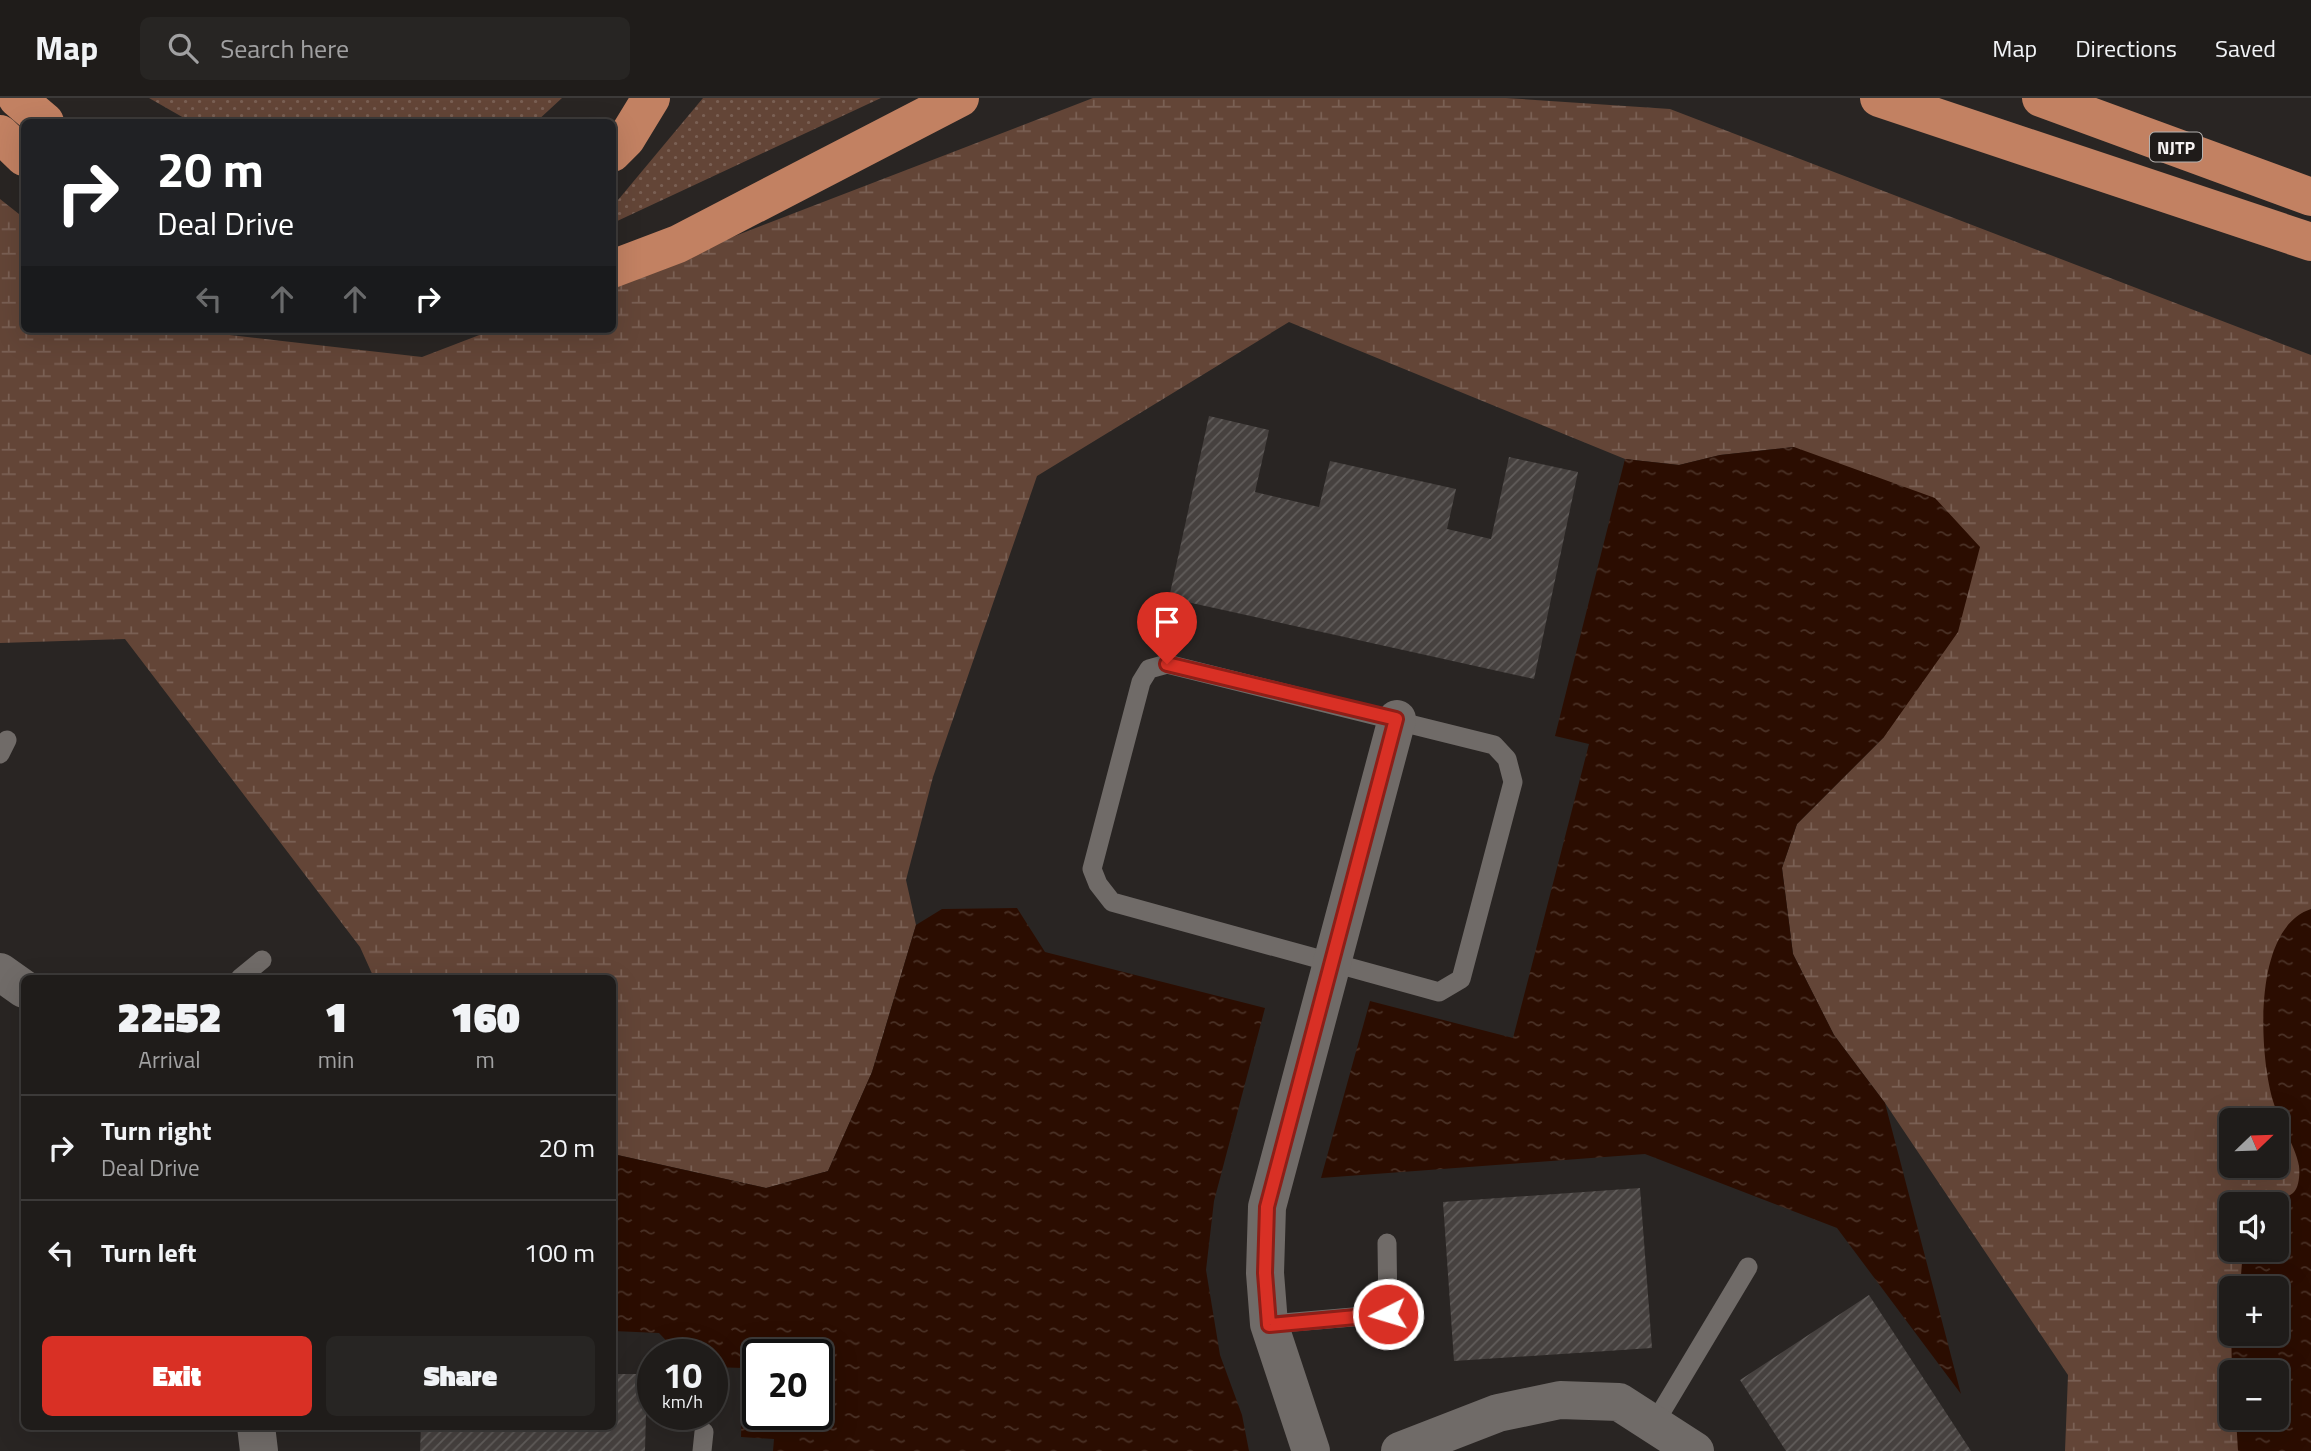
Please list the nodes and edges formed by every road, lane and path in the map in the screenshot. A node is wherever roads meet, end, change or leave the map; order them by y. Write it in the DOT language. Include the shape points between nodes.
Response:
graph roads {
  1 [pos="17,98"];
  2 [pos="651,98"];
  3 [pos="960,98"];
  4 [pos="1879,98"];
  5 [pos="2040,98"];
  6 [pos="42,119"];
  7 [pos="0,134"];
  8 [pos="616,149"];
  9 [pos="21,154"];
  10 [pos="2311,197"];
  11 [pos="2311,242"];
  12 [pos="616,268"];
  13 [pos="1396,719"];
  14 [pos="262,960"];
  15 [pos="1332,962"];
  16 [pos="0,972"];
  17 [pos="244,975"];
  18 [pos="21,987"];
  19 [pos="1387,1243"];
  20 [pos="1748,1267"];
  21 [pos="1269,1325"];
  22 [pos="1654,1424"];
  23 [pos="256,1430"];
  24 [pos="1404,1450"];
  25 [pos="259,1451"];
  26 [pos="1311,1451"];
  27 [pos="1695,1451"];
  1 -- 6 [label="highway"];
  2 -- 8 [label="highway"];
  3 -- 12 [label="highway" via="678,244"];
  4 -- 11 [label="highway"];
  5 -- 10 [label="highway, NJTP"];
  7 -- 9 [label="highway"];
  13 -- 15 [label="street"];
  13 -- 15 [label="lane" via="1494,745 1507,759 1513,782 1461,979 1439,992"];
  13 -- 15 [label="lane" via="1167,664 1149,669 1141,682 1092,869 1098,884 1112,902"];
  14 -- 17 [label="lane"];
  15 -- 21 [label="street" via="1267,1207"];
  16 -- 18 [label="street"];
  19 -- 21 [label="lane" via="1388,1314"];
  20 -- 22 [label="lane"];
  21 -- 26 [label="street"];
  22 -- 24 [label="street" via="1619,1402 1560,1400 1498,1413"];
  22 -- 27 [label="street"];
  23 -- 25 [label="street"];
}
